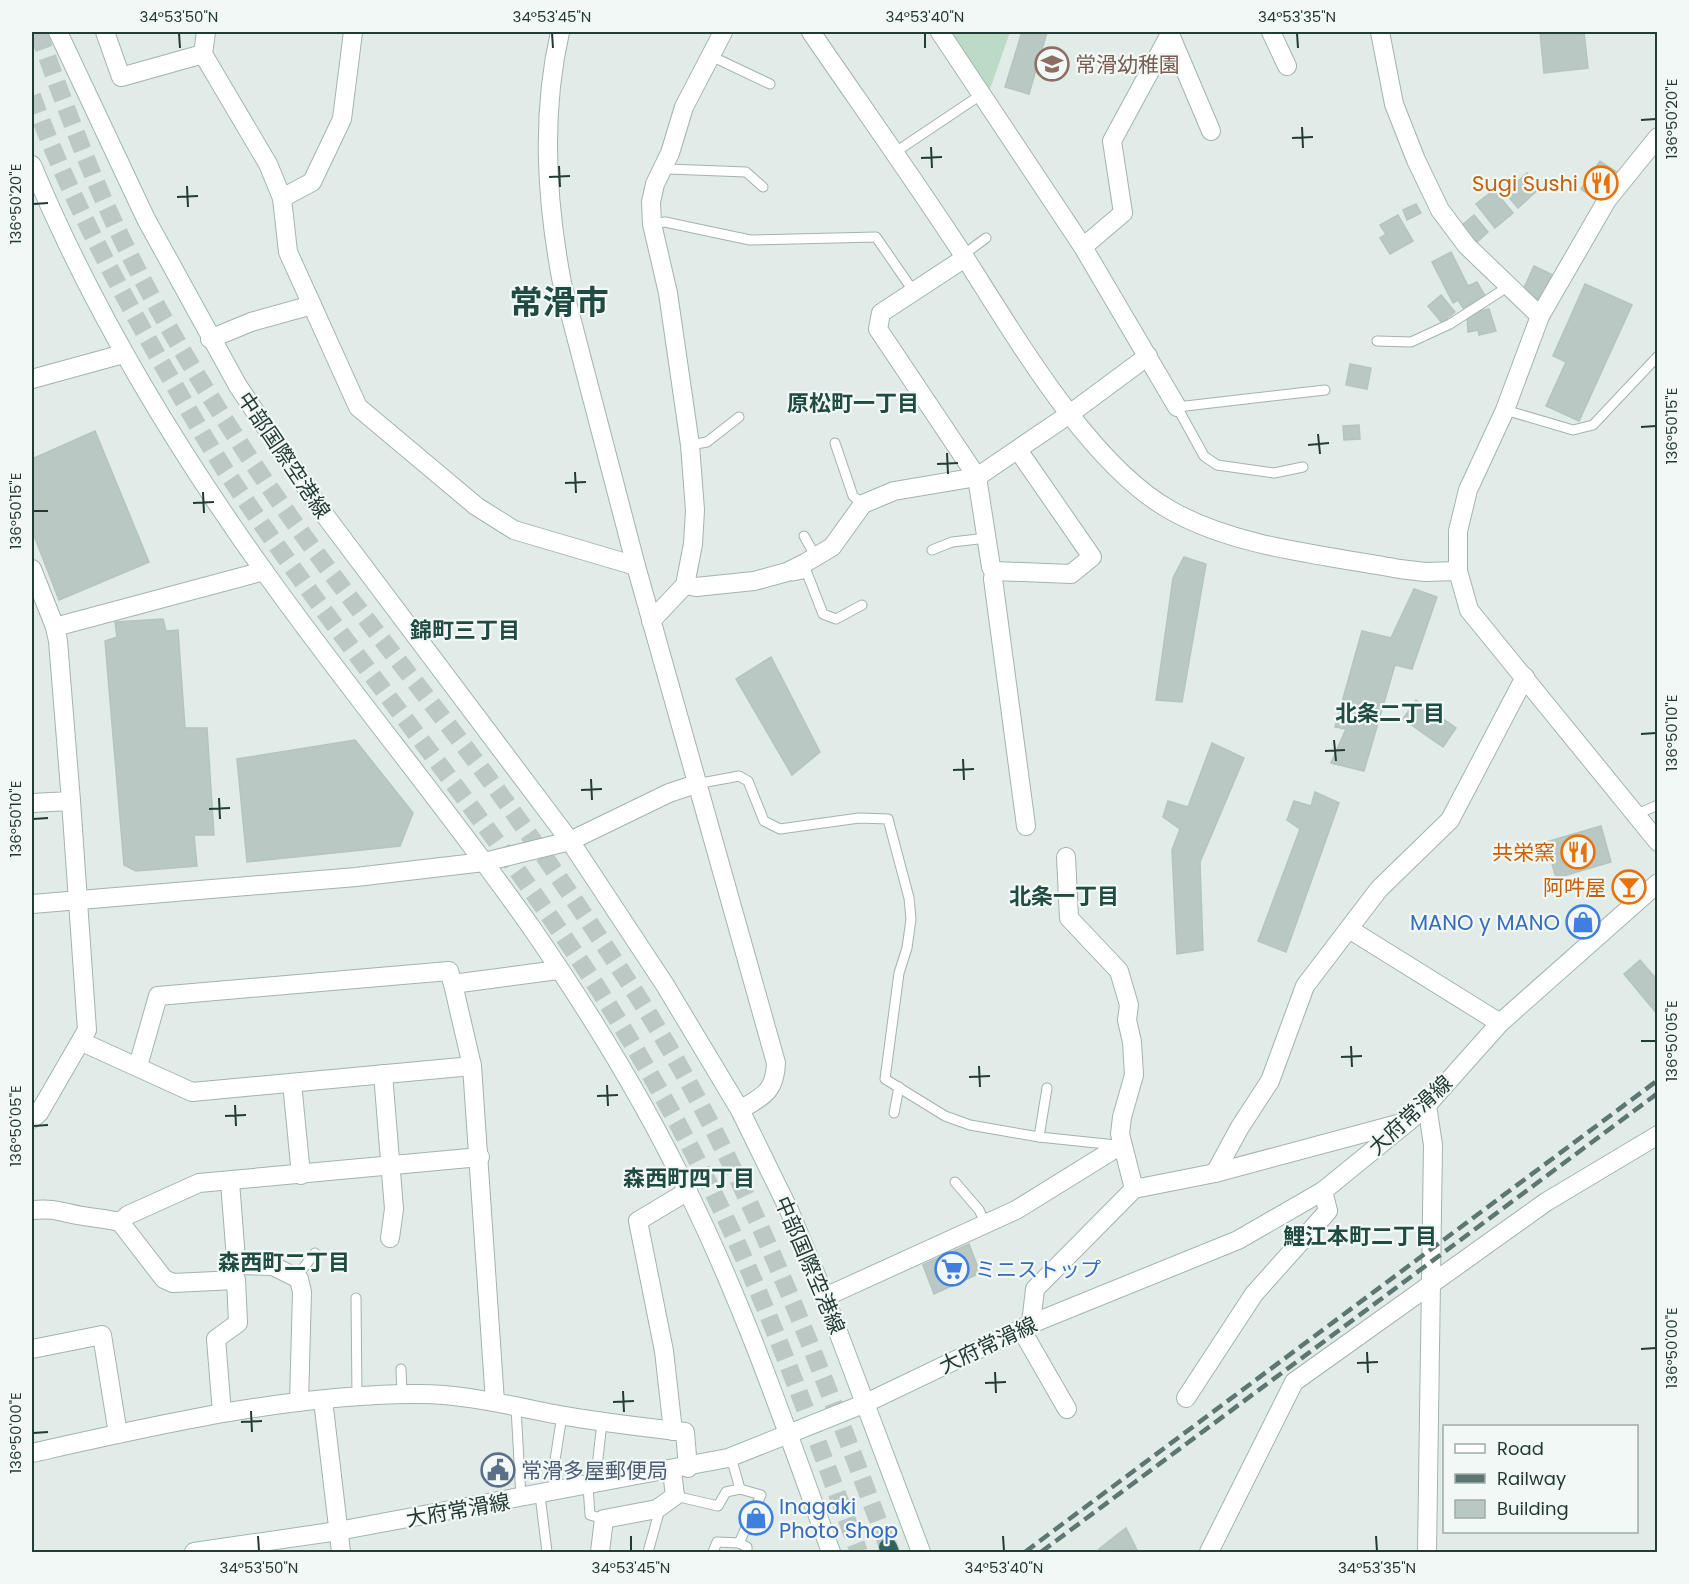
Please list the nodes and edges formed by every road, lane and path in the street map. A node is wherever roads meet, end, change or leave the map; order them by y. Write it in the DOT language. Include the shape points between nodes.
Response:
graph roads {
  1 [pos="58,32"];
  2 [pos="105,32"];
  3 [pos="206,32"];
  4 [pos="353,32"];
  5 [pos="560,32"];
  6 [pos="723,32"];
  7 [pos="811,32"];
  8 [pos="940,32"];
  9 [pos="1271,32"];
  10 [pos="1380,32"];
  11 [pos="1170,33"];
  12 [pos="203,54"];
  13 [pos="711,56"];
  14 [pos="1287,66"];
  15 [pos="770,84"];
  16 [pos="982,94"];
  17 [pos="1211,131"];
  18 [pos="1658,137"];
  19 [pos="894,153"];
  20 [pos="32,165"];
  21 [pos="663,167"];
  22 [pos="763,186"];
  23 [pos="282,198"];
  24 [pos="652,224"];
  25 [pos="986,238"];
  26 [pos="1083,247"];
  27 [pos="964,256"];
  28 [pos="1509,286"];
  29 [pos="914,292"];
  30 [pos="312,304"];
  31 [pos="1540,316"];
  32 [pos="210,339"];
  33 [pos="1377,341"];
  34 [pos="123,354"];
  35 [pos="1148,356"];
  36 [pos="1658,356"];
  37 [pos="32,379"];
  38 [pos="1325,390"];
  39 [pos="1177,407"];
  40 [pos="1505,410"];
  41 [pos="1071,413"];
  42 [pos="739,417"];
  43 [pos="835,443"];
  44 [pos="690,445"];
  45 [pos="1018,450"];
  46 [pos="1303,467"];
  47 [pos="977,477"];
  48 [pos="863,504"];
  49 [pos="804,536"];
  50 [pos="988,538"];
  51 [pos="932,550"];
  52 [pos="816,557"];
  53 [pos="636,566"];
  54 [pos="32,569"];
  55 [pos="264,571"];
  56 [pos="994,571"];
  57 [pos="1458,571"];
  58 [pos="787,572"];
  59 [pos="685,585"];
  60 [pos="862,605"];
  61 [pos="651,621"];
  62 [pos="55,627"];
  63 [pos="1525,677"];
  64 [pos="696,784"];
  65 [pos="71,801"];
  66 [pos="32,803"];
  67 [pos="1658,805"];
  68 [pos="1634,815"];
  69 [pos="1026,826"];
  70 [pos="570,841"];
  71 [pos="1658,842"];
  72 [pos="1066,857"];
  73 [pos="484,862"];
  74 [pos="1658,883"];
  75 [pos="78,899"];
  76 [pos="32,904"];
  77 [pos="1348,929"];
  78 [pos="558,969"];
  79 [pos="453,984"];
  80 [pos="1500,1023"];
  81 [pos="82,1042"];
  82 [pos="138,1066"];
  83 [pos="472,1066"];
  84 [pos="383,1074"];
  85 [pos="292,1083"];
  86 [pos="899,1087"];
  87 [pos="1047,1088"];
  88 [pos="1427,1105"];
  89 [pos="740,1110"];
  90 [pos="894,1113"];
  91 [pos="32,1119"];
  92 [pos="1409,1121"];
  93 [pos="1658,1135"];
  94 [pos="1039,1137"];
  95 [pos="1121,1145"];
  96 [pos="480,1156"];
  97 [pos="391,1166"];
  98 [pos="1215,1173"];
  99 [pos="301,1175"];
  100 [pos="230,1182"];
  101 [pos="955,1182"];
  102 [pos="1134,1190"];
  103 [pos="688,1191"];
  104 [pos="1323,1191"];
  105 [pos="32,1210"];
  106 [pos="120,1222"];
  107 [pos="986,1224"];
  108 [pos="390,1238"];
  109 [pos="315,1252"];
  110 [pos="299,1279"];
  111 [pos="1433,1283"];
  112 [pos="825,1297"];
  113 [pos="356,1298"];
  114 [pos="1026,1326"];
  115 [pos="32,1348"];
  116 [pos="400,1370"];
  117 [pos="402,1395"];
  118 [pos="357,1397"];
  119 [pos="1186,1398"];
  120 [pos="323,1400"];
  121 [pos="299,1402"];
  122 [pos="495,1402"];
  123 [pos="866,1403"];
  124 [pos="516,1407"];
  125 [pos="1067,1409"];
  126 [pos="222,1413"];
  127 [pos="562,1415"];
  128 [pos="602,1422"];
  129 [pos="673,1431"];
  130 [pos="118,1434"];
  131 [pos="790,1435"];
  132 [pos="32,1453"];
  133 [pos="731,1457"];
  134 [pos="680,1469"];
  135 [pos="592,1486"];
  136 [pos="740,1489"];
  137 [pos="558,1492"];
  138 [pos="540,1495"];
  139 [pos="675,1496"];
  140 [pos="521,1498"];
  141 [pos="657,1509"];
  142 [pos="604,1519"];
  143 [pos="338,1532"];
  144 [pos="739,1543"];
  145 [pos="194,1552"];
  146 [pos="340,1552"];
  147 [pos="547,1552"];
  148 [pos="600,1552"];
  149 [pos="648,1552"];
  150 [pos="713,1552"];
  151 [pos="747,1552"];
  152 [pos="831,1552"];
  153 [pos="921,1552"];
  154 [pos="1209,1552"];
  155 [pos="1427,1552"];
  1 -- 32 [label="street, 中部国際空港線" via="146,219"];
  2 -- 12 [label="street" via="121,77"];
  3 -- 12 [label="street"];
  4 -- 23 [label="street" via="342,119 312,182"];
  5 -- 53 [label="street" via="553,64 546,150 554,241"];
  6 -- 13 [label="street"];
  7 -- 19 [label="street"];
  8 -- 16 [label="street"];
  9 -- 14 [label="street"];
  10 -- 28 [label="street" via="1394,104 1440,210 1467,246"];
  11 -- 17 [label="street"];
  11 -- 26 [label="street" via="1112,141 1123,213"];
  12 -- 23 [label="street" via="268,164"];
  13 -- 15 [label="lane"];
  13 -- 21 [label="street" via="684,107"];
  16 -- 19 [label="lane"];
  16 -- 26 [label="street"];
  18 -- 31 [label="street" via="1608,200"];
  19 -- 27 [label="street"];
  20 -- 34 [label="street"];
  21 -- 22 [label="lane" via="746,172"];
  21 -- 24 [label="street" via="651,202"];
  23 -- 30 [label="street" via="288,252"];
  24 -- 29 [label="lane" via="665,222 750,240 876,237"];
  24 -- 44 [label="street" via="668,293"];
  25 -- 27 [label="lane"];
  26 -- 35 [label="street"];
  27 -- 29 [label="street"];
  27 -- 41 [label="street"];
  28 -- 31 [label="street"];
  28 -- 33 [label="lane" via="1450,324 1411,342"];
  29 -- 47 [label="street" via="881,314 878,329"];
  30 -- 32 [label="street"];
  30 -- 53 [label="street" via="358,406 476,506 514,530"];
  31 -- 40 [label="street"];
  32 -- 70 [label="street, 中部国際空港線" via="324,514"];
  34 -- 37 [label="street"];
  34 -- 55 [label="street" via="172,436"];
  35 -- 39 [label="street"];
  35 -- 41 [label="street"];
  36 -- 40 [label="lane" via="1593,425 1573,430"];
  38 -- 39 [label="lane"];
  39 -- 46 [label="lane" via="1204,456 1217,465 1274,473"];
  40 -- 57 [label="street" via="1468,490 1458,531"];
  41 -- 45 [label="street"];
  41 -- 57 [label="street" via="1115,467 1138,488 1195,523 1238,538 1400,569"];
  42 -- 44 [label="lane" via="707,442"];
  43 -- 48 [label="lane" via="854,496"];
  44 -- 59 [label="street" via="695,510"];
  45 -- 47 [label="street"];
  45 -- 56 [label="street" via="1092,557 1071,574"];
  47 -- 48 [label="street" via="894,491"];
  47 -- 50 [label="street"];
  48 -- 52 [label="street" via="840,544"];
  49 -- 52 [label="lane"];
  50 -- 51 [label="lane" via="952,542"];
  50 -- 56 [label="street"];
  52 -- 58 [label="street"];
  53 -- 61 [label="street"];
  54 -- 62 [label="street"];
  55 -- 62 [label="street"];
  55 -- 73 [label="street"];
  56 -- 69 [label="street"];
  57 -- 63 [label="street" via="1469,609"];
  58 -- 59 [label="street" via="754,581"];
  58 -- 60 [label="lane" via="788,576 807,573 823,614 836,620"];
  59 -- 61 [label="street"];
  61 -- 64 [label="street"];
  62 -- 65 [label="street"];
  63 -- 68 [label="street"];
  63 -- 77 [label="street" via="1450,820 1379,889"];
  64 -- 70 [label="street"];
  64 -- 86 [label="lane" via="739,776 748,781 764,821 780,828 859,818 888,819 911,919 899,973 885,1079"];
  64 -- 89 [label="street" via="776,1063 775,1080 766,1094"];
  65 -- 66 [label="street"];
  65 -- 75 [label="street"];
  67 -- 68 [label="lane"];
  68 -- 71 [label="street"];
  70 -- 73 [label="street"];
  70 -- 89 [label="street, 中部国際空港線" via="665,985"];
  72 -- 95 [label="street" via="1069,918 1119,971 1129,1005 1127,1020 1134,1075 1122,1117"];
  73 -- 75 [label="street" via="356,877"];
  73 -- 78 [label="street"];
  74 -- 80 [label="street, 大府常滑線"];
  75 -- 76 [label="street"];
  75 -- 81 [label="street" via="87,1030"];
  77 -- 80 [label="street"];
  77 -- 98 [label="street" via="1305,986 1270,1082"];
  78 -- 79 [label="street"];
  78 -- 103 [label="street" via="650,1118"];
  79 -- 82 [label="street" via="449,971 158,996"];
  79 -- 83 [label="street"];
  80 -- 88 [label="street, 大府常滑線"];
  81 -- 82 [label="street"];
  81 -- 91 [label="street"];
  82 -- 85 [label="street" via="192,1092"];
  83 -- 84 [label="street"];
  83 -- 96 [label="street"];
  84 -- 85 [label="street"];
  84 -- 97 [label="street"];
  85 -- 99 [label="street"];
  86 -- 90 [label="lane"];
  86 -- 94 [label="lane" via="945,1116 970,1125"];
  87 -- 94 [label="lane"];
  88 -- 92 [label="street, 大府常滑線"];
  88 -- 111 [label="street" via="1433,1145"];
  89 -- 112 [label="street, 中部国際空港線" via="789,1210"];
  92 -- 98 [label="street"];
  92 -- 104 [label="street, 大府常滑線"];
  93 -- 111 [label="street" via="1546,1202"];
  94 -- 95 [label="lane"];
  95 -- 102 [label="street"];
  95 -- 107 [label="street" via="1016,1210"];
  96 -- 97 [label="street"];
  96 -- 122 [label="street"];
  97 -- 99 [label="street"];
  97 -- 108 [label="street" via="394,1209"];
  98 -- 102 [label="street"];
  99 -- 100 [label="street"];
  100 -- 106 [label="street" via="199,1183"];
  100 -- 110 [label="street" via="238,1262 273,1266"];
  101 -- 107 [label="lane"];
  102 -- 114 [label="street" via="1035,1289"];
  103 -- 129 [label="street" via="638,1221 664,1351"];
  103 -- 131 [label="street"];
  104 -- 114 [label="street, 大府常滑線" via="1238,1240"];
  104 -- 119 [label="street" via="1328,1211 1254,1294"];
  105 -- 106 [label="street" via="57,1208"];
  106 -- 126 [label="street" via="164,1279 173,1283 236,1280 238,1323 216,1339"];
  107 -- 112 [label="street"];
  109 -- 110 [label="lane"];
  110 -- 121 [label="street"];
  111 -- 154 [label="street" via="1294,1382"];
  111 -- 155 [label="street"];
  112 -- 123 [label="street, 中部国際空港線"];
  113 -- 118 [label="lane"];
  114 -- 123 [label="street, 大府常滑線"];
  114 -- 125 [label="street"];
  115 -- 130 [label="street" via="102,1335"];
  116 -- 117 [label="lane"];
  117 -- 118 [label="street"];
  117 -- 122 [label="street"];
  118 -- 120 [label="street"];
  120 -- 121 [label="street"];
  120 -- 143 [label="street"];
  121 -- 126 [label="street"];
  122 -- 124 [label="street"];
  123 -- 131 [label="street, 大府常滑線"];
  123 -- 153 [label="street, 中部国際空港線"];
  124 -- 127 [label="street"];
  124 -- 140 [label="lane"];
  126 -- 130 [label="street"];
  127 -- 128 [label="street"];
  127 -- 137 [label="lane" via="555,1460"];
  128 -- 129 [label="street"];
  128 -- 135 [label="lane"];
  129 -- 134 [label="street" via="685,1432"];
  130 -- 132 [label="street"];
  131 -- 133 [label="street, 大府常滑線"];
  131 -- 152 [label="street"];
  133 -- 134 [label="street, 大府常滑線"];
  133 -- 136 [label="lane"];
  134 -- 135 [label="street, 大府常滑線"];
  134 -- 139 [label="street"];
  135 -- 137 [label="street, 大府常滑線"];
  135 -- 142 [label="lane" via="590,1515"];
  136 -- 139 [label="lane" via="726,1492 718,1506"];
  136 -- 144 [label="lane" via="761,1495"];
  137 -- 138 [label="street, 大府常滑線"];
  138 -- 140 [label="street, 大府常滑線"];
  138 -- 147 [label="lane"];
  139 -- 141 [label="street"];
  140 -- 143 [label="street, 大府常滑線"];
  141 -- 142 [label="street"];
  141 -- 149 [label="lane"];
  142 -- 148 [label="street"];
  143 -- 145 [label="street, 大府常滑線"];
  143 -- 146 [label="street"];
  144 -- 150 [label="lane" via="717,1542"];
  144 -- 151 [label="lane" via="747,1547"];
}
